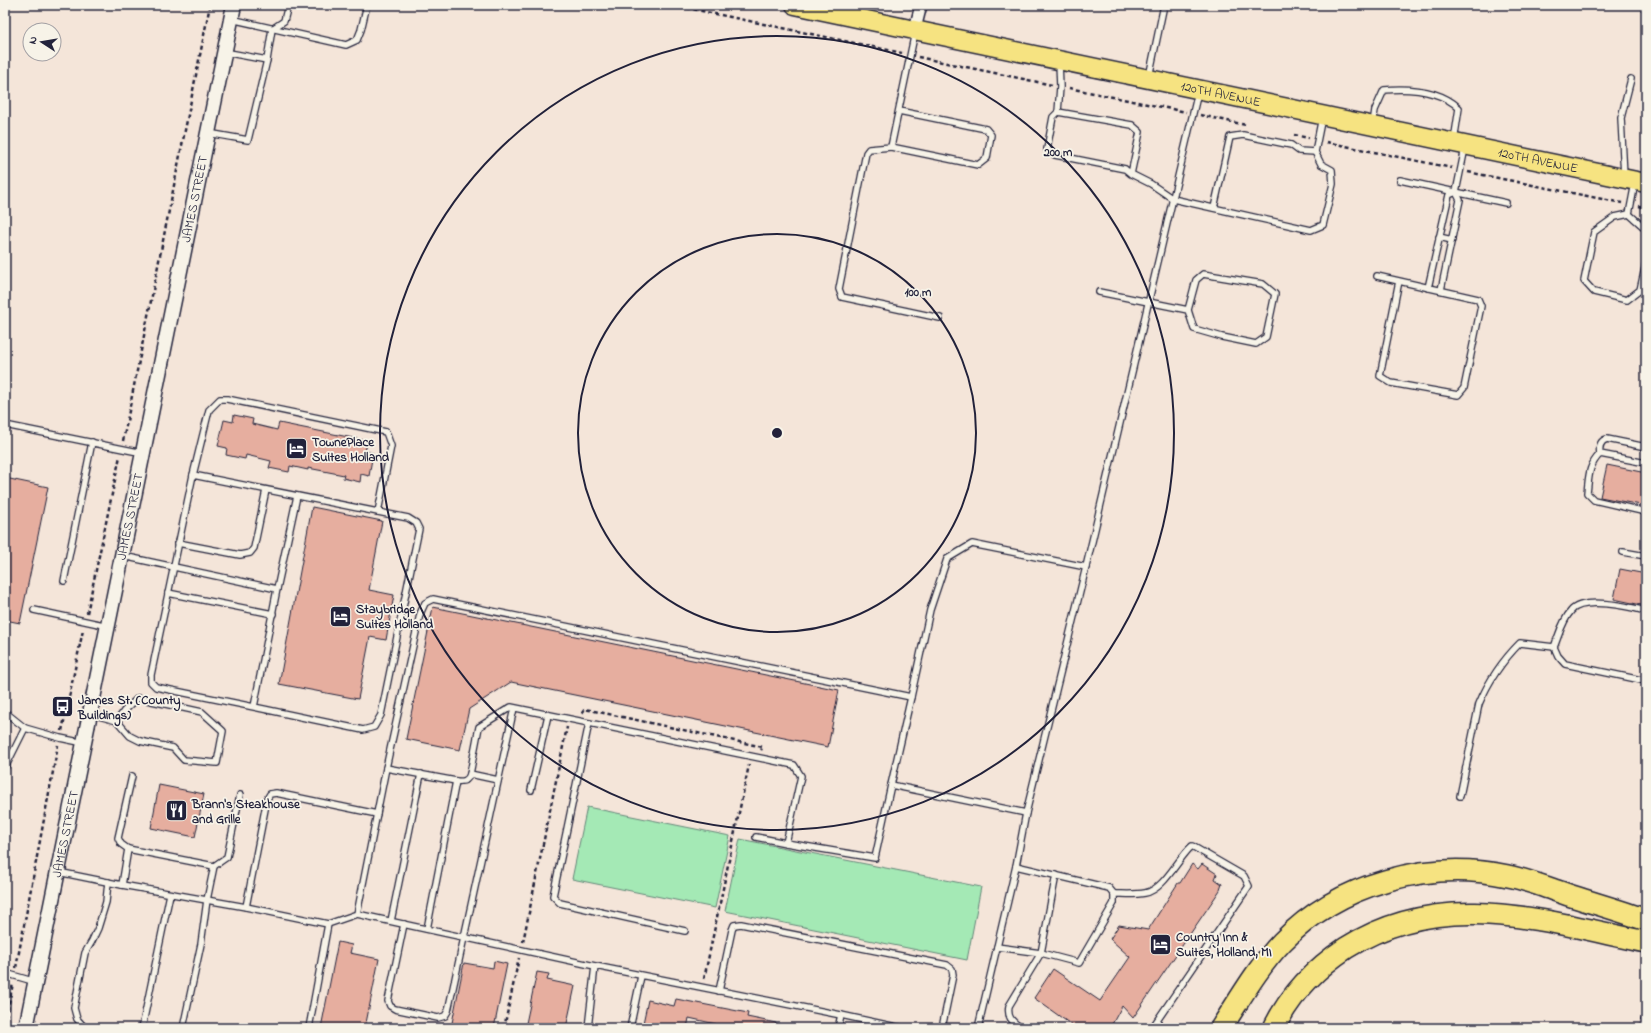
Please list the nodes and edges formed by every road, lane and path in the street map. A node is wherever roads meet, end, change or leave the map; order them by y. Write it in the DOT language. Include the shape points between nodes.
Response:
graph roads {
  1 [pos="210,5"];
  2 [pos="288,5"];
  3 [pos="366,5"];
  4 [pos="673,5"];
  5 [pos="795,5"];
  6 [pos="921,5"];
  7 [pos="1164,5"];
  8 [pos="232,12"];
  9 [pos="272,29"];
  10 [pos="915,29"];
  11 [pos="224,52"];
  12 [pos="910,55"];
  13 [pos="267,60"];
  14 [pos="1059,60"];
  15 [pos="1149,79"];
  16 [pos="1631,79"];
  17 [pos="1060,87"];
  18 [pos="1199,90"];
  19 [pos="899,111"];
  20 [pos="1058,112"];
  21 [pos="1193,114"];
  22 [pos="1323,116"];
  23 [pos="1248,125"];
  24 [pos="1373,126"];
  25 [pos="208,133"];
  26 [pos="1286,134"];
  27 [pos="1318,140"];
  28 [pos="1460,144"];
  29 [pos="891,147"];
  30 [pos="1315,152"];
  31 [pos="1461,170"];
  32 [pos="1131,174"];
  33 [pos="1400,180"];
  34 [pos="1635,181"];
  35 [pos="1456,192"];
  36 [pos="1173,199"];
  37 [pos="1506,203"];
  38 [pos="1631,205"];
  39 [pos="1214,208"];
  40 [pos="1646,208"];
  41 [pos="1630,214"];
  42 [pos="1646,229"];
  43 [pos="1439,237"];
  44 [pos="1452,240"];
  45 [pos="1646,263"];
  46 [pos="1377,276"];
  47 [pos="1399,281"];
  48 [pos="1428,288"];
  49 [pos="1441,290"];
  50 [pos="1099,292"];
  51 [pos="1149,302"];
  52 [pos="1188,310"];
  53 [pos="940,318"];
  54 [pos="5,425"];
  55 [pos="92,442"];
  56 [pos="1646,448"];
  57 [pos="122,449"];
  58 [pos="143,453"];
  59 [pos="1600,454"];
  60 [pos="1646,463"];
  61 [pos="193,475"];
  62 [pos="266,490"];
  63 [pos="296,496"];
  64 [pos="378,512"];
  65 [pos="1646,512"];
  66 [pos="178,543"];
  67 [pos="1623,552"];
  68 [pos="123,556"];
  69 [pos="1646,556"];
  70 [pos="1086,567"];
  71 [pos="173,568"];
  72 [pos="64,581"];
  73 [pos="278,589"];
  74 [pos="168,593"];
  75 [pos="34,610"];
  76 [pos="1646,611"];
  77 [pos="273,614"];
  78 [pos="85,621"];
  79 [pos="108,626"];
  80 [pos="1554,647"];
  81 [pos="1646,681"];
  82 [pos="910,697"];
  83 [pos="254,707"];
  84 [pos="514,708"];
  85 [pos="5,712"];
  86 [pos="90,714"];
  87 [pos="548,715"];
  88 [pos="574,720"];
  89 [pos="117,721"];
  90 [pos="589,723"];
  91 [pos="25,728"];
  92 [pos="60,738"];
  93 [pos="84,743"];
  94 [pos="755,757"];
  95 [pos="5,768"];
  96 [pos="386,768"];
  97 [pos="421,774"];
  98 [pos="470,774"];
  99 [pos="132,776"];
  100 [pos="498,780"];
  101 [pos="456,781"];
  102 [pos="891,785"];
  103 [pos="532,790"];
  104 [pos="240,795"];
  105 [pos="1460,796"];
  106 [pos="1026,812"];
  107 [pos="377,814"];
  108 [pos="756,837"];
  109 [pos="786,843"];
  110 [pos="128,849"];
  111 [pos="214,866"];
  112 [pos="1016,866"];
  113 [pos="58,872"];
  114 [pos="1056,875"];
  115 [pos="108,882"];
  116 [pos="122,885"];
  117 [pos="170,894"];
  118 [pos="1114,894"];
  119 [pos="207,900"];
  120 [pos="246,907"];
  121 [pos="357,914"];
  122 [pos="1646,920"];
  123 [pos="391,921"];
  124 [pos="328,924"];
  125 [pos="404,924"];
  126 [pos="427,929"];
  127 [pos="685,931"];
  128 [pos="463,936"];
  129 [pos="1646,942"];
  130 [pos="997,947"];
  131 [pos="521,949"];
  132 [pos="1041,953"];
  133 [pos="595,966"];
  134 [pos="5,973"];
  135 [pos="15,976"];
  136 [pos="640,976"];
  137 [pos="36,982"];
  138 [pos="702,987"];
  139 [pos="719,991"];
  140 [pos="1646,998"];
  141 [pos="841,1014"];
  142 [pos="5,1024"];
  143 [pos="26,1028"];
  144 [pos="85,1028"];
  145 [pos="142,1028"];
  146 [pos="183,1028"];
  147 [pos="309,1028"];
  148 [pos="504,1028"];
  149 [pos="588,1028"];
  150 [pos="630,1028"];
  151 [pos="838,1028"];
  152 [pos="901,1028"];
  153 [pos="942,1028"];
  154 [pos="978,1028"];
  155 [pos="1021,1028"];
  156 [pos="1152,1028"];
  157 [pos="1221,1028"];
  158 [pos="1274,1028"];
  159 [pos="1640,1028"];
  1 -- 57 [label="path"];
  2 -- 9 [label="lane" via="284,21"];
  3 -- 9 [label="lane" via="357,40 346,45"];
  4 -- 12 [label="path"];
  5 -- 10 [label="main road, 120TH AVENUE"];
  6 -- 10 [label="street"];
  7 -- 15 [label="lane"];
  8 -- 9 [label="lane"];
  8 -- 11 [label="street, JAMES STREET"];
  9 -- 13 [label="lane"];
  10 -- 12 [label="lane"];
  10 -- 14 [label="main road, 120TH AVENUE"];
  11 -- 13 [label="lane"];
  11 -- 25 [label="street, JAMES STREET"];
  12 -- 17 [label="path"];
  12 -- 19 [label="lane"];
  13 -- 25 [label="lane" via="248,140"];
  14 -- 15 [label="main road, 120TH AVENUE"];
  14 -- 17 [label="lane"];
  15 -- 18 [label="main road, 120TH AVENUE"];
  16 -- 34 [label="lane" via="1621,118"];
  17 -- 20 [label="lane"];
  17 -- 21 [label="path"];
  18 -- 21 [label="lane"];
  18 -- 22 [label="main road, 120TH AVENUE"];
  19 -- 29 [label="lane"];
  19 -- 29 [label="lane" via="986,129 991,135 987,158 978,165"];
  20 -- 32 [label="lane" via="1132,125 1140,132"];
  20 -- 32 [label="lane" via="1053,117 1047,149 1054,155 1125,169"];
  21 -- 23 [label="path"];
  21 -- 36 [label="lane"];
  22 -- 24 [label="main road, 120TH AVENUE"];
  22 -- 27 [label="lane"];
  24 -- 28 [label="main road, 120TH AVENUE"];
  24 -- 28 [label="lane" via="1375,110 1384,90 1425,92 1453,102 1459,108"];
  25 -- 58 [label="street, JAMES STREET"];
  26 -- 27 [label="path"];
  27 -- 30 [label="lane"];
  27 -- 31 [label="path"];
  28 -- 31 [label="lane"];
  28 -- 34 [label="main road, 120TH AVENUE"];
  29 -- 53 [label="lane" via="869,149 866,152 839,289 842,297"];
  30 -- 39 [label="lane" via="1299,151 1291,145 1244,136 1230,137"];
  30 -- 39 [label="lane" via="1321,164 1332,170 1334,184 1323,225 1311,230"];
  31 -- 35 [label="lane"];
  31 -- 38 [label="path"];
  32 -- 36 [label="lane" via="1152,184"];
  33 -- 35 [label="lane"];
  34 -- 38 [label="lane"];
  35 -- 37 [label="lane"];
  35 -- 43 [label="lane" via="1449,195"];
  35 -- 44 [label="lane" via="1460,200"];
  36 -- 39 [label="lane"];
  36 -- 51 [label="lane"];
  38 -- 40 [label="path"];
  38 -- 41 [label="lane"];
  41 -- 42 [label="lane"];
  41 -- 45 [label="lane" via="1615,217 1594,232 1584,281 1594,292 1627,300 1640,290"];
  43 -- 44 [label="lane"];
  43 -- 48 [label="lane"];
  44 -- 49 [label="lane"];
  46 -- 47 [label="lane"];
  47 -- 48 [label="lane"];
  47 -- 49 [label="lane" via="1380,376 1391,383 1458,395 1464,388 1481,306 1478,299"];
  48 -- 49 [label="lane"];
  50 -- 51 [label="lane"];
  51 -- 52 [label="lane"];
  51 -- 70 [label="lane"];
  52 -- 52 [label="lane" via="1194,329 1256,344 1266,337 1275,294 1264,284 1203,274 1196,280"];
  54 -- 55 [label="lane"];
  55 -- 57 [label="lane"];
  55 -- 72 [label="lane"];
  56 -- 59 [label="lane" via="1607,439 1601,442"];
  57 -- 58 [label="lane"];
  57 -- 78 [label="path"];
  58 -- 68 [label="street, JAMES STREET"];
  59 -- 60 [label="lane"];
  59 -- 65 [label="lane" via="1592,462 1587,493 1594,500"];
  61 -- 62 [label="lane"];
  61 -- 64 [label="lane" via="209,410 220,399 227,399 386,432 391,446"];
  61 -- 66 [label="lane"];
  62 -- 63 [label="lane"];
  62 -- 66 [label="lane" via="254,548 250,553 240,556"];
  63 -- 64 [label="lane"];
  63 -- 73 [label="lane"];
  64 -- 83 [label="lane" via="408,518 416,523 418,530 381,716 374,727 363,730"];
  66 -- 71 [label="lane"];
  67 -- 69 [label="lane"];
  68 -- 71 [label="lane"];
  68 -- 79 [label="street, JAMES STREET"];
  70 -- 82 [label="lane" via="972,544 947,559 930,610"];
  70 -- 106 [label="lane"];
  71 -- 73 [label="lane"];
  71 -- 74 [label="lane"];
  73 -- 77 [label="lane"];
  74 -- 77 [label="lane"];
  74 -- 83 [label="lane" via="152,682 156,687"];
  75 -- 78 [label="lane"];
  76 -- 80 [label="lane" via="1621,605 1579,606 1572,609 1562,624"];
  77 -- 83 [label="lane"];
  78 -- 79 [label="lane"];
  78 -- 92 [label="path"];
  79 -- 86 [label="street, JAMES STREET"];
  80 -- 81 [label="lane" via="1565,664"];
  80 -- 105 [label="lane" via="1520,643 1503,660 1480,704"];
  82 -- 96 [label="lane" via="433,599 425,604 420,614"];
  82 -- 102 [label="lane"];
  84 -- 87 [label="lane"];
  84 -- 98 [label="lane" via="511,707 479,727"];
  84 -- 100 [label="lane"];
  85 -- 91 [label="lane"];
  86 -- 89 [label="lane"];
  86 -- 93 [label="street, JAMES STREET"];
  87 -- 88 [label="lane"];
  87 -- 103 [label="lane"];
  88 -- 90 [label="lane"];
  88 -- 94 [label="path" via="585,709 763,746"];
  88 -- 131 [label="path" via="566,728"];
  89 -- 89 [label="lane" via="130,736 140,741 173,748 184,760 217,763 224,732 202,712 138,698"];
  90 -- 94 [label="lane"];
  90 -- 127 [label="lane" via="553,896 560,903"];
  91 -- 92 [label="lane"];
  91 -- 95 [label="lane"];
  92 -- 93 [label="lane"];
  92 -- 135 [label="path"];
  93 -- 113 [label="street, JAMES STREET"];
  94 -- 109 [label="lane" via="794,765 802,776"];
  94 -- 138 [label="path" via="748,766"];
  96 -- 97 [label="lane"];
  96 -- 107 [label="lane"];
  97 -- 101 [label="lane"];
  97 -- 123 [label="lane"];
  98 -- 100 [label="lane"];
  98 -- 101 [label="lane" via="466,781"];
  99 -- 110 [label="lane" via="118,838"];
  100 -- 128 [label="lane"];
  101 -- 126 [label="lane"];
  102 -- 106 [label="lane"];
  102 -- 109 [label="lane" via="875,858"];
  104 -- 111 [label="lane" via="227,857"];
  106 -- 112 [label="lane"];
  107 -- 120 [label="lane" via="276,793 270,794"];
  107 -- 121 [label="lane"];
  108 -- 109 [label="lane"];
  110 -- 111 [label="lane"];
  110 -- 116 [label="lane"];
  111 -- 119 [label="lane"];
  112 -- 114 [label="lane"];
  112 -- 130 [label="lane"];
  113 -- 115 [label="lane"];
  113 -- 137 [label="street, JAMES STREET"];
  114 -- 118 [label="lane" via="1109,888"];
  114 -- 132 [label="lane"];
  115 -- 116 [label="lane"];
  115 -- 144 [label="lane" via="106,902 98,928 85,953 74,1008 77,1019"];
  116 -- 117 [label="lane"];
  117 -- 119 [label="lane"];
  117 -- 145 [label="lane"];
  118 -- 132 [label="lane" via="1114,903 1079,963"];
  118 -- 156 [label="lane" via="1146,893 1165,880 1192,846 1244,876 1249,886"];
  119 -- 120 [label="lane"];
  119 -- 146 [label="lane" via="201,944"];
  120 -- 124 [label="lane"];
  121 -- 123 [label="lane"];
  121 -- 124 [label="lane"];
  122 -- 157 [label="highway" via="1508,876 1453,870 1394,878 1360,889 1316,914 1295,930 1258,971"];
  123 -- 125 [label="lane"];
  124 -- 147 [label="lane"];
  125 -- 126 [label="lane"];
  125 -- 128 [label="lane" via="388,1001 395,1009 438,1018 445,1016 448,1011"];
  126 -- 128 [label="lane"];
  128 -- 131 [label="lane"];
  129 -- 158 [label="highway" via="1492,913 1454,913 1412,919 1373,934 1335,956 1302,985"];
  130 -- 132 [label="lane"];
  130 -- 154 [label="lane"];
  131 -- 133 [label="lane"];
  131 -- 148 [label="path"];
  132 -- 155 [label="lane" via="1009,1006 1010,1020"];
  133 -- 136 [label="lane"];
  133 -- 149 [label="lane"];
  134 -- 135 [label="lane"];
  135 -- 137 [label="lane"];
  135 -- 142 [label="path"];
  136 -- 138 [label="lane"];
  136 -- 150 [label="lane"];
  137 -- 143 [label="street, JAMES STREET"];
  138 -- 139 [label="lane"];
  139 -- 141 [label="lane"];
  139 -- 153 [label="lane" via="732,930 734,924 741,924 947,965 952,969 953,975"];
  140 -- 159 [label="path"];
  141 -- 151 [label="lane"];
  141 -- 152 [label="lane"];
}
